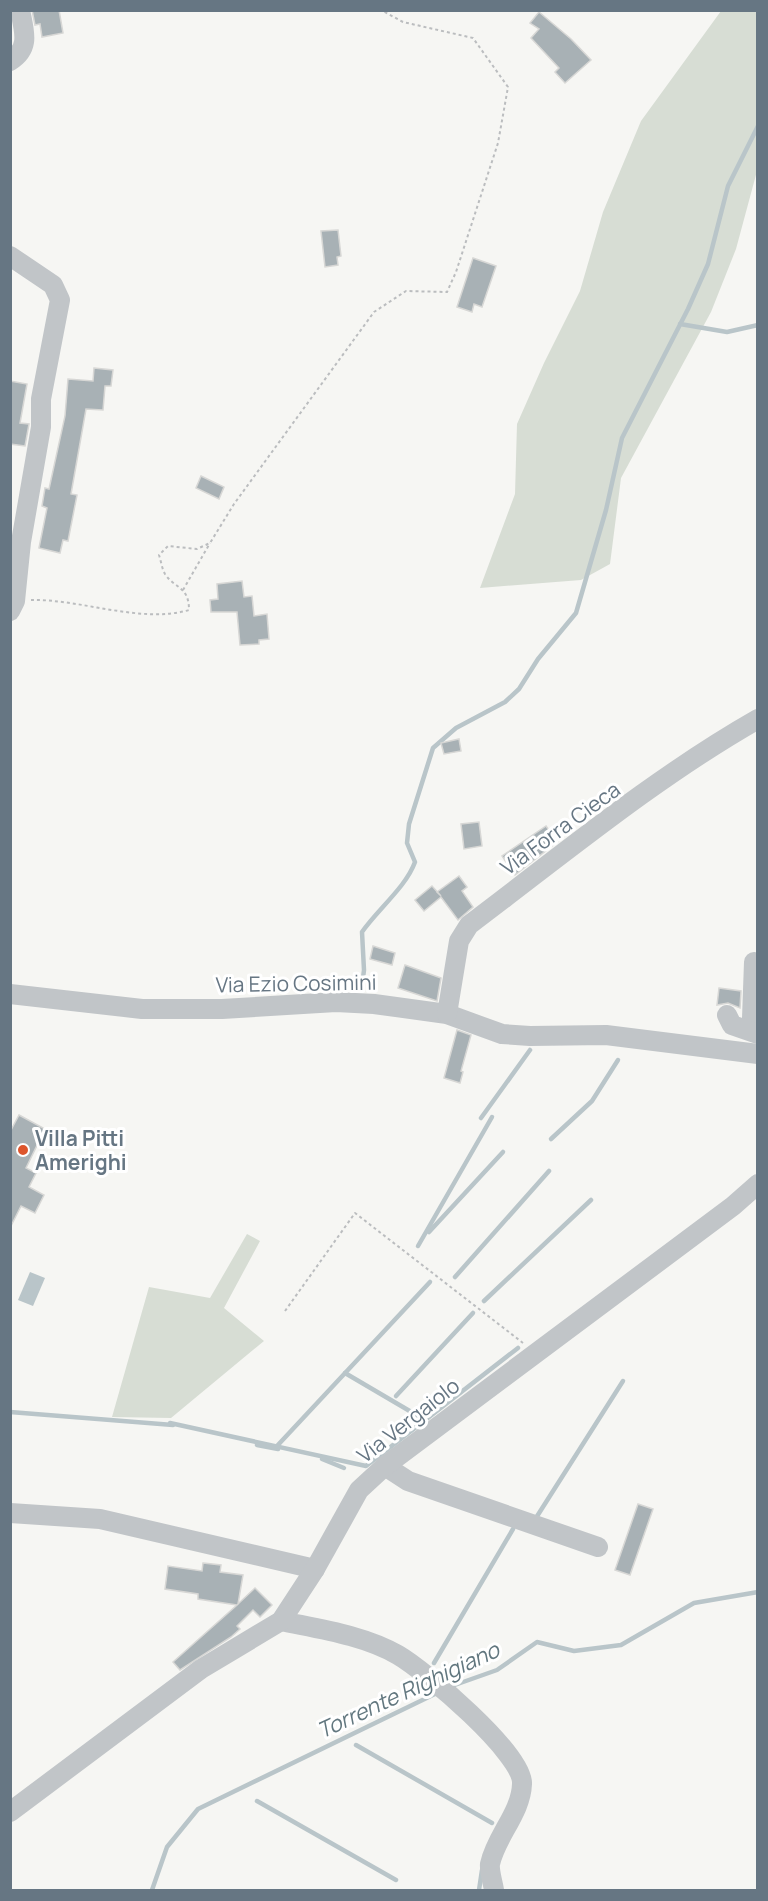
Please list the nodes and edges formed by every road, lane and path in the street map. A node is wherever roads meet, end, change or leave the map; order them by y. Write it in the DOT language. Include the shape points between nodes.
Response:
graph roads {
  1 [pos="20,10"];
  2 [pos="381,10"];
  3 [pos="10,61"];
  4 [pos="10,256"];
  5 [pos="210,543"];
  6 [pos="183,590"];
  7 [pos="13,606"];
  8 [pos="758,719"];
  9 [pos="754,962"];
  10 [pos="10,994"];
  11 [pos="447,1014"];
  12 [pos="727,1015"];
  13 [pos="758,1032"];
  14 [pos="758,1054"];
  15 [pos="758,1184"];
  16 [pos="285,1311"];
  17 [pos="534,1352"];
  18 [pos="385,1466"];
  19 [pos="10,1513"];
  20 [pos="598,1547"];
  21 [pos="315,1569"];
  22 [pos="281,1621"];
  23 [pos="10,1812"];
  24 [pos="494,1890"];
  1 -- 3 [label="street" via="26,39 24,48"];
  2 -- 5 [label="path" via="403,22 473,38 508,87 498,142 447,292 406,291 374,312 234,504"];
  4 -- 7 [label="street" via="53,285 60,300 41,399 41,427"];
  5 -- 6 [label="path"];
  5 -- 6 [label="path" via="197,549 168,546 159,555 165,575"];
  6 -- 7 [label="path" via="189,610 173,614 55,600"];
  8 -- 11 [label="street, Via Forra Cieca" via="631,805 468,925 459,941"];
  9 -- 13 [label="street" via="752,1018"];
  10 -- 11 [label="street, Via Ezio Cosimini" via="142,1009 336,1002"];
  11 -- 14 [label="street, Via Ezio Cosimini" via="502,1034 606,1035"];
  12 -- 13 [label="street" via="732,1025"];
  15 -- 17 [label="street, Via Vergaiolo"];
  16 -- 17 [label="path" via="355,1213"];
  17 -- 18 [label="street, Via Vergaiolo"];
  18 -- 20 [label="street" via="408,1480"];
  18 -- 21 [label="street, Via Vergaiolo" via="359,1490"];
  19 -- 21 [label="street" via="100,1519"];
  21 -- 22 [label="street, Via Vergaiolo"];
  22 -- 23 [label="street, Via Vergaiolo" via="201,1669"];
  22 -- 24 [label="street" via="351,1636 398,1655 459,1703 510,1755 523,1783 490,1864"];
}
